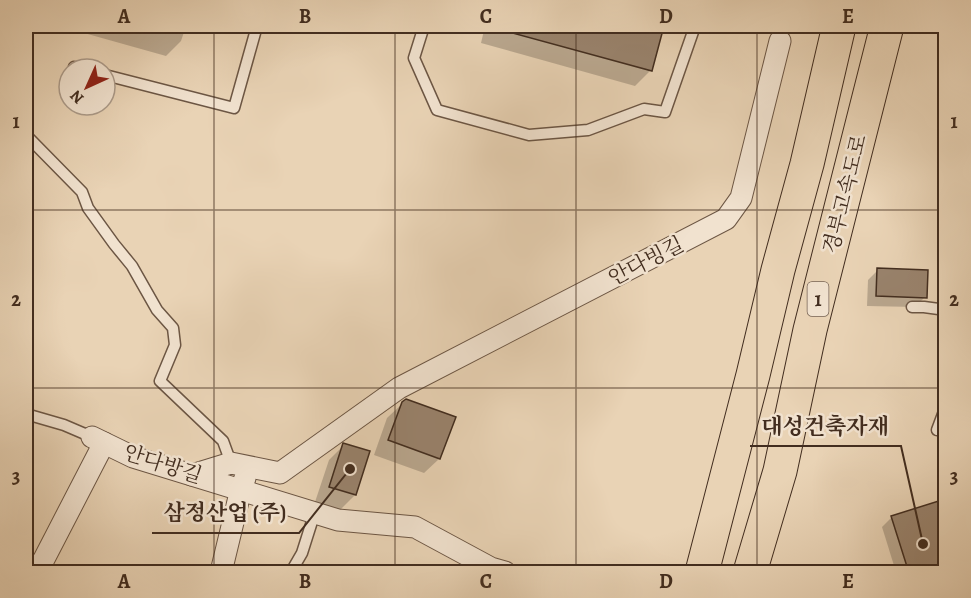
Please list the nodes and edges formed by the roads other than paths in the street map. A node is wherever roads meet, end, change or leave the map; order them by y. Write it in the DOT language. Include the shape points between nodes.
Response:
graph roads {
  1 [pos="257,26"];
  2 [pos="424,26"];
  3 [pos="695,26"];
  4 [pos="839,26"];
  5 [pos="887,26"];
  6 [pos="782,33"];
  7 [pos="117,78"];
  8 [pos="26,135"];
  9 [pos="912,307"];
  10 [pos="945,310"];
  11 [pos="945,406"];
  12 [pos="26,414"];
  13 [pos="937,430"];
  14 [pos="98,440"];
  15 [pos="241,465"];
  16 [pos="280,473"];
  17 [pos="192,475"];
  18 [pos="241,489"];
  19 [pos="279,501"];
  20 [pos="315,512"];
  21 [pos="31,573"];
  22 [pos="221,573"];
  23 [pos="291,573"];
  24 [pos="505,573"];
  25 [pos="702,573"];
  26 [pos="750,573"];
  1 -- 7 [label="lane" via="234,108"];
  2 -- 3 [label="lane" via="414,58 437,110 529,135 588,130 645,109 665,112"];
  4 -- 25 [label="highway, 경부고속도로"];
  5 -- 26 [label="highway, 경부고속도로 / 1" via="810,330 780,471"];
  6 -- 16 [label="street, 안다빙길" via="741,198 726,219 399,388"];
  8 -- 15 [label="lane, 안다방길" via="82,192 88,208 173,328 175,345 160,381 223,441"];
  9 -- 10 [label="lane"];
  11 -- 13 [label="lane"];
  12 -- 14 [label="lane, 안다방길"];
  14 -- 17 [label="street, 안다방길" via="133,458"];
  14 -- 21 [label="street" via="43,561"];
  15 -- 16 [label="street"];
  15 -- 17 [label="street"];
  15 -- 18 [label="street"];
  16 -- 19 [label="street"];
  17 -- 18 [label="street, 안다방길"];
  18 -- 19 [label="street, 안다방길"];
  18 -- 22 [label="street"];
  19 -- 20 [label="street, 안다방길"];
  20 -- 23 [label="lane"];
  20 -- 24 [label="street, 안다방길" via="338,519 415,527"];
}
